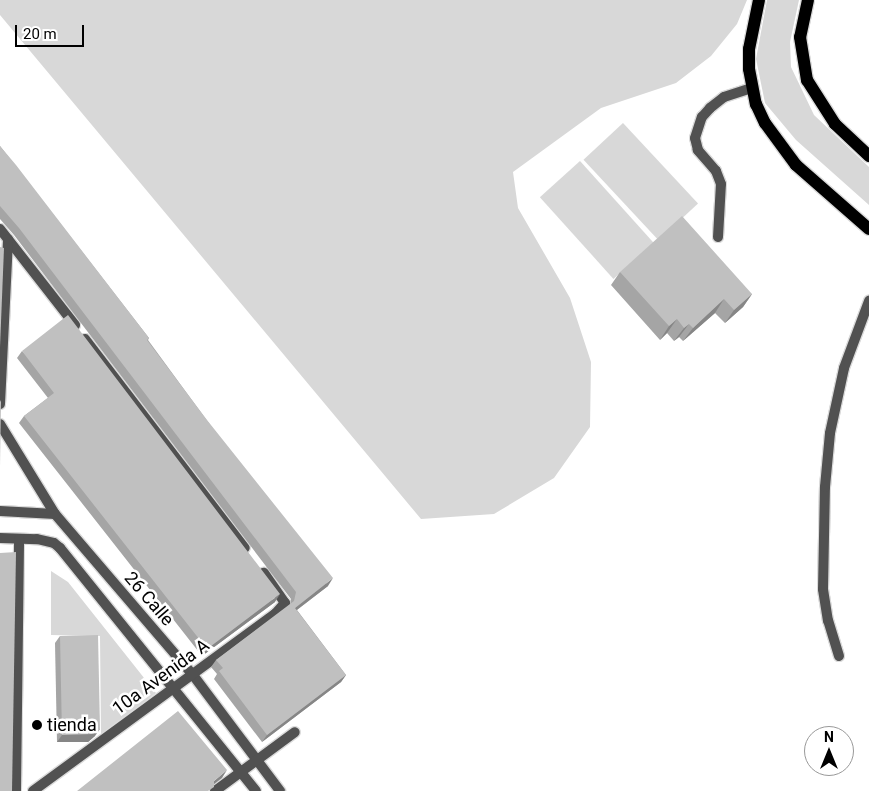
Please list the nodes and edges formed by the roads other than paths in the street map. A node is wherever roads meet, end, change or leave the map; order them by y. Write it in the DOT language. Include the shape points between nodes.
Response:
graph roads {
  1 [pos="759,0"];
  2 [pos="808,0"];
  3 [pos="752,88"];
  4 [pos="869,156"];
  5 [pos="0,229"];
  6 [pos="869,229"];
  7 [pos="718,237"];
  8 [pos="8,239"];
  9 [pos="869,301"];
  10 [pos="0,404"];
  11 [pos="0,424"];
  12 [pos="0,511"];
  13 [pos="55,514"];
  14 [pos="0,538"];
  15 [pos="19,539"];
  16 [pos="839,656"];
  17 [pos="193,675"];
  18 [pos="175,687"];
  19 [pos="295,732"];
  20 [pos="257,760"];
  21 [pos="241,771"];
  22 [pos="16,791"];
  23 [pos="33,791"];
  24 [pos="215,791"];
  25 [pos="256,791"];
  26 [pos="280,791"];
  1 -- 3 [label="main road" via="749,49"];
  2 -- 4 [label="main road" via="800,37 807,80 829,117"];
  3 -- 6 [label="main road" via="765,123 785,153"];
  3 -- 7 [label="street" via="724,97 710,108 702,118 695,138 698,150 716,171 721,184"];
  5 -- 8 [label="street"];
  8 -- 10 [label="street"];
  8 -- 17 [label="street, 10a Avenida A" via="285,603"];
  9 -- 16 [label="street" via="844,368 830,433 824,487 823,589 828,621"];
  11 -- 13 [label="street, 26 Calle"];
  12 -- 13 [label="street"];
  13 -- 17 [label="street, 26 Calle"];
  14 -- 15 [label="street"];
  15 -- 18 [label="street, 26 Calle" via="46,541 60,548"];
  15 -- 22 [label="street"];
  17 -- 18 [label="street, 10a Avenida A"];
  17 -- 20 [label="street, 26 Calle"];
  18 -- 21 [label="street, 26 Calle"];
  18 -- 23 [label="street, 10a Avenida A"];
  19 -- 20 [label="street"];
  20 -- 21 [label="street"];
  20 -- 26 [label="street, 26 Calle"];
  21 -- 24 [label="street"];
  21 -- 25 [label="street, 26 Calle"];
}
